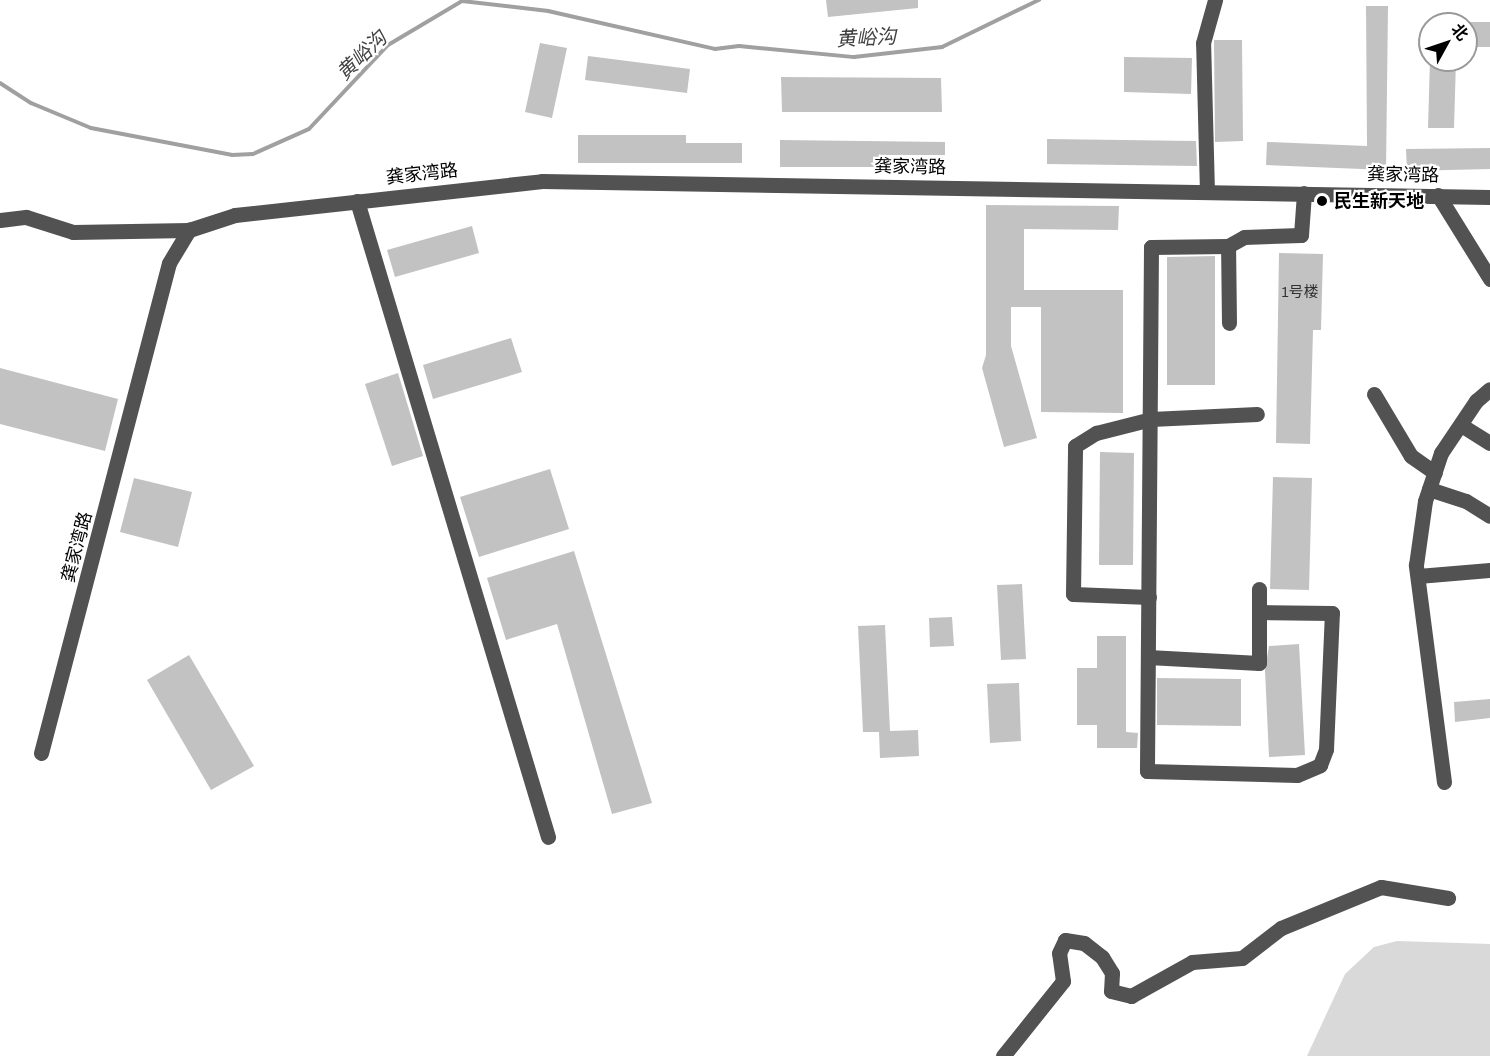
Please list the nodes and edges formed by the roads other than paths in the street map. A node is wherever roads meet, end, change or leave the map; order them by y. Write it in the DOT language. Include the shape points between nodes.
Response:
graph roads {
  1 [pos="1215,0"];
  2 [pos="1207,192"];
  3 [pos="1304,193"];
  4 [pos="1438,195"];
  5 [pos="1490,197"];
  6 [pos="357,201"];
  7 [pos="0,220"];
  8 [pos="189,230"];
  9 [pos="1228,246"];
  10 [pos="1490,279"];
  11 [pos="1229,323"];
  12 [pos="1490,389"];
  13 [pos="1374,394"];
  14 [pos="1257,414"];
  15 [pos="1151,419"];
  16 [pos="1461,425"];
  17 [pos="1490,443"];
  18 [pos="1435,472"];
  19 [pos="1429,489"];
  20 [pos="1490,516"];
  21 [pos="1490,570"];
  22 [pos="1418,576"];
  23 [pos="1259,589"];
  24 [pos="1149,597"];
  25 [pos="1259,612"];
  26 [pos="1148,657"];
  27 [pos="41,753"];
  28 [pos="1444,782"];
  29 [pos="549,837"];
  30 [pos="1448,898"];
  31 [pos="1003,1056"];
  1 -- 2 [label="street" via="1203,43"];
  2 -- 3 [label="street, 龚家湾路"];
  2 -- 6 [label="street, 龚家湾路" via="542,181"];
  3 -- 4 [label="street, 龚家湾路"];
  3 -- 9 [label="street" via="1301,235 1244,237"];
  4 -- 5 [label="street, 龚家湾路"];
  4 -- 10 [label="street"];
  6 -- 8 [label="street, 龚家湾路" via="235,214"];
  6 -- 29 [label="street"];
  7 -- 8 [label="street" via="26,217 73,232"];
  8 -- 27 [label="street, 龚家湾路" via="169,263"];
  9 -- 11 [label="street"];
  9 -- 15 [label="street" via="1151,247"];
  12 -- 16 [label="street" via="1476,401"];
  13 -- 18 [label="street" via="1411,456"];
  14 -- 15 [label="street"];
  15 -- 24 [label="street"];
  15 -- 24 [label="street" via="1096,434 1075,446 1073,594"];
  16 -- 17 [label="street"];
  16 -- 18 [label="street" via="1441,453"];
  18 -- 19 [label="street"];
  19 -- 20 [label="street" via="1466,501"];
  19 -- 22 [label="street"];
  21 -- 22 [label="street"];
  22 -- 28 [label="street"];
  23 -- 25 [label="street"];
  24 -- 26 [label="street"];
  25 -- 26 [label="street" via="1259,663"];
  25 -- 26 [label="street" via="1332,613 1326,748 1320,765 1306,774 1147,771"];
  30 -- 31 [label="street" via="1381,887 1281,928 1242,958 1192,962 1131,996 1112,991 1112,973 1102,957 1084,943 1065,940 1059,953 1063,981"];
}
